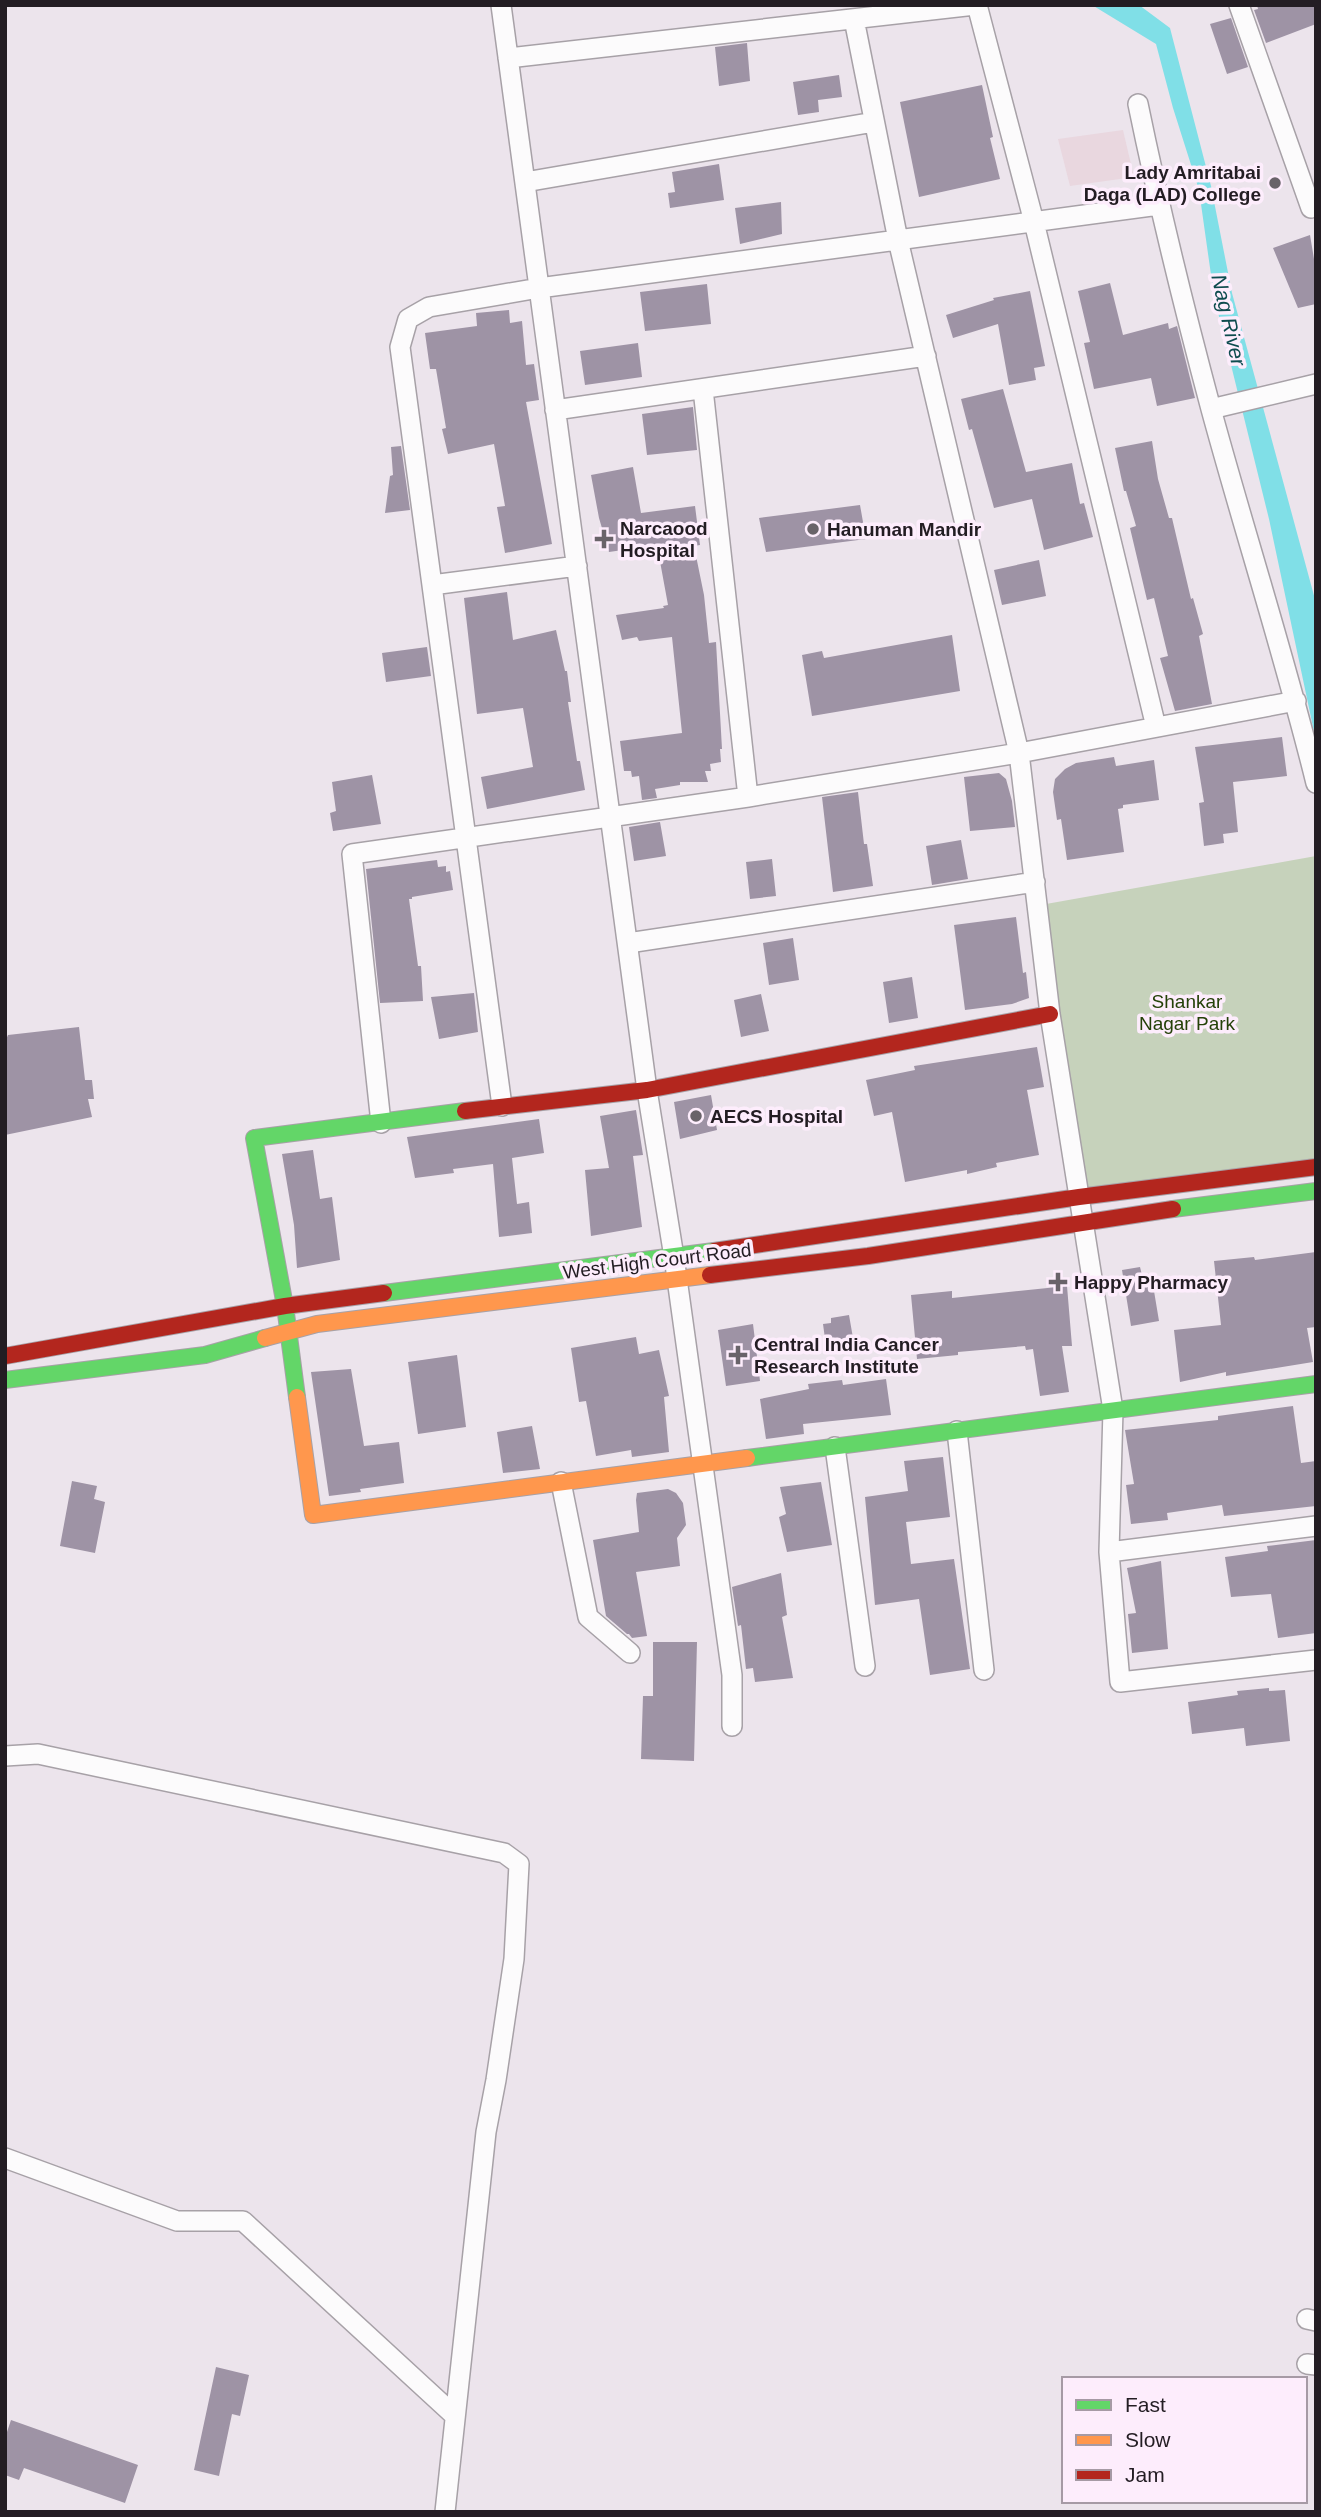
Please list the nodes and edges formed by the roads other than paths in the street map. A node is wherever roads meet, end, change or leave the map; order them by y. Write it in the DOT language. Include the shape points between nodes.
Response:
graph roads {
  1 [pos="501,5"];
  2 [pos="976,5"];
  3 [pos="1239,5"];
  4 [pos="897,9"];
  5 [pos="854,19"];
  6 [pos="508,58"];
  7 [pos="1138,104"];
  8 [pos="874,122"];
  9 [pos="525,182"];
  10 [pos="1159,205"];
  11 [pos="1311,208"];
  12 [pos="1034,222"];
  13 [pos="898,240"];
  14 [pos="539,288"];
  15 [pos="926,356"];
  16 [pos="1316,384"];
  17 [pos="702,389"];
  18 [pos="1215,409"];
  19 [pos="555,410"];
  20 [pos="577,566"];
  21 [pos="432,585"];
  22 [pos="1296,701"];
  23 [pos="1156,727"];
  24 [pos="1019,752"];
  25 [pos="1316,783"];
  26 [pos="748,797"];
  27 [pos="610,816"];
  28 [pos="466,837"];
  29 [pos="1035,882"];
  30 [pos="628,943"];
  31 [pos="1050,1014"];
  32 [pos="647,1090"];
  33 [pos="502,1105"];
  34 [pos="381,1122"];
  35 [pos="1316,1167"];
  36 [pos="1316,1191"];
  37 [pos="1079,1197"];
  38 [pos="1084,1223"];
  39 [pos="674,1257"];
  40 [pos="676,1280"];
  41 [pos="285,1306"];
  42 [pos="288,1334"];
  43 [pos="5,1356"];
  44 [pos="5,1380"];
  45 [pos="1316,1384"];
  46 [pos="1113,1410"];
  47 [pos="957,1431"];
  48 [pos="835,1447"];
  49 [pos="703,1464"];
  50 [pos="561,1482"];
  51 [pos="1316,1526"];
  52 [pos="1109,1552"];
  53 [pos="630,1653"];
  54 [pos="1316,1660"];
  55 [pos="865,1666"];
  56 [pos="984,1670"];
  57 [pos="732,1726"];
  58 [pos="5,1756"];
  59 [pos="5,2158"];
  60 [pos="455,2416"];
  61 [pos="445,2512"];
  1 -- 6 [label="street"];
  2 -- 4 [label="street"];
  2 -- 12 [label="street"];
  3 -- 11 [label="street"];
  4 -- 5 [label="street"];
  5 -- 6 [label="street"];
  5 -- 8 [label="street"];
  6 -- 9 [label="street"];
  7 -- 10 [label="street"];
  8 -- 9 [label="street"];
  8 -- 13 [label="street"];
  9 -- 14 [label="street"];
  10 -- 12 [label="street"];
  10 -- 18 [label="street"];
  12 -- 13 [label="street"];
  12 -- 23 [label="street"];
  13 -- 14 [label="street"];
  13 -- 15 [label="street"];
  14 -- 19 [label="street"];
  14 -- 21 [label="street" via="429,307 408,319 400,347"];
  15 -- 17 [label="street"];
  15 -- 24 [label="street"];
  16 -- 18 [label="street"];
  17 -- 19 [label="street"];
  17 -- 26 [label="street"];
  18 -- 22 [label="street"];
  19 -- 20 [label="street"];
  20 -- 21 [label="street"];
  20 -- 27 [label="street"];
  21 -- 28 [label="street"];
  22 -- 23 [label="street"];
  22 -- 25 [label="street"];
  23 -- 24 [label="street"];
  24 -- 26 [label="street"];
  24 -- 29 [label="street"];
  26 -- 27 [label="street"];
  27 -- 28 [label="street"];
  27 -- 30 [label="street"];
  28 -- 33 [label="street"];
  28 -- 34 [label="street" via="352,855"];
  29 -- 30 [label="street"];
  29 -- 31 [label="street"];
  30 -- 32 [label="street"];
  31 -- 32 [label="main road"];
  31 -- 37 [label="street"];
  32 -- 33 [label="main road"];
  32 -- 39 [label="street"];
  33 -- 34 [label="main road"];
  34 -- 41 [label="main road" via="254,1138"];
  35 -- 37 [label="main road, West High Court Road"];
  36 -- 38 [label="main road, West High Court Road"];
  37 -- 38 [label="street"];
  37 -- 39 [label="main road, West High Court Road"];
  38 -- 40 [label="main road, West High Court Road"];
  38 -- 46 [label="street"];
  39 -- 40 [label="street"];
  39 -- 41 [label="main road, West High Court Road"];
  40 -- 42 [label="main road, West High Court Road" via="317,1324"];
  40 -- 49 [label="street"];
  41 -- 42 [label="main road"];
  41 -- 43 [label="main road, West High Court Road"];
  42 -- 44 [label="main road, West High Court Road" via="205,1355"];
  42 -- 50 [label="main road" via="313,1515"];
  45 -- 46 [label="main road"];
  46 -- 47 [label="main road"];
  46 -- 52 [label="street"];
  47 -- 48 [label="main road"];
  47 -- 56 [label="street"];
  48 -- 49 [label="main road"];
  48 -- 55 [label="street"];
  49 -- 50 [label="main road"];
  49 -- 57 [label="street" via="732,1675"];
  50 -- 53 [label="street" via="588,1617"];
  51 -- 52 [label="street"];
  52 -- 54 [label="street" via="1121,1682"];
  58 -- 60 [label="street" via="38,1754 504,1853 519,1864 514,1959 486,2132"];
  59 -- 60 [label="street" via="177,2221 243,2221"];
  60 -- 61 [label="street"];
}
